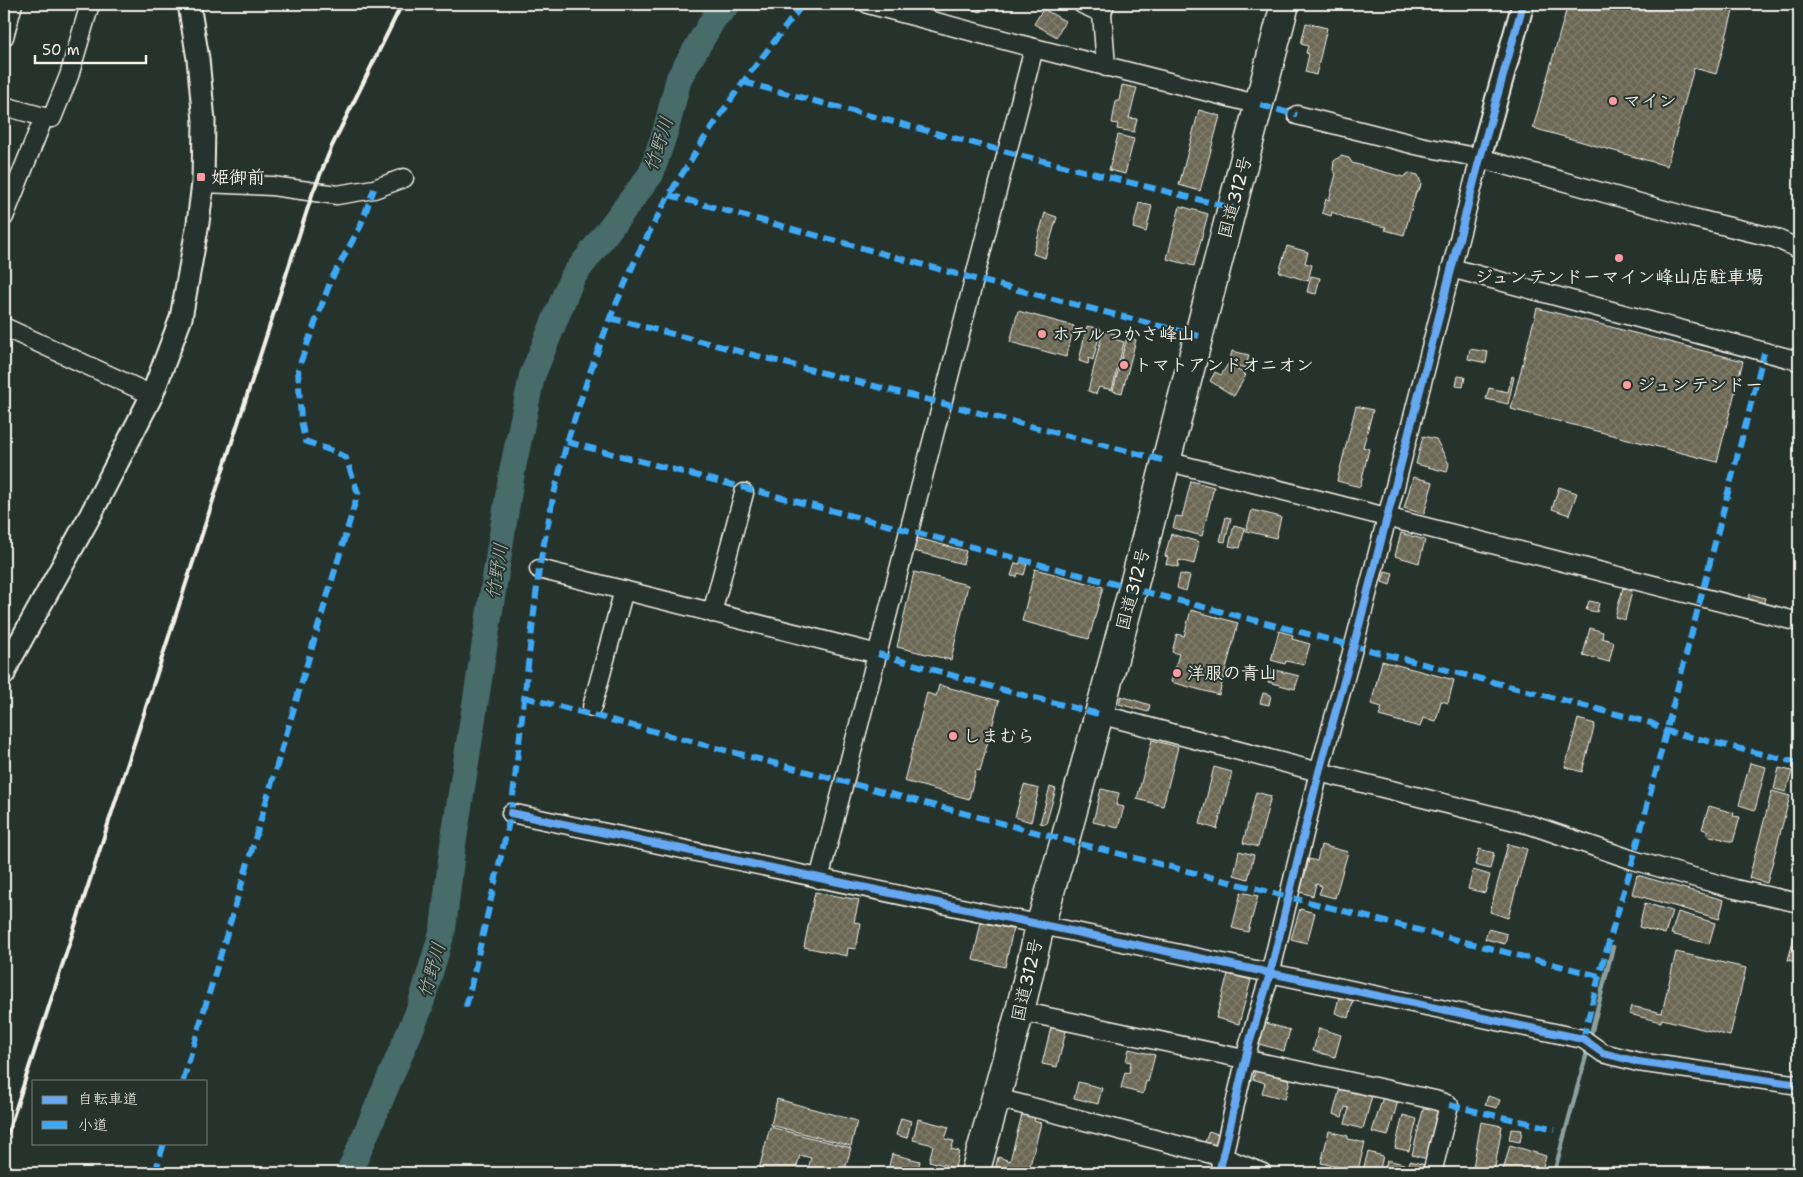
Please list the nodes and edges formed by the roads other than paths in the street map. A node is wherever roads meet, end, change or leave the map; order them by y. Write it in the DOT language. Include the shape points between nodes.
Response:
graph roads {
  1 [pos="12,4"];
  2 [pos="90,4"];
  3 [pos="189,4"];
  4 [pos="868,4"];
  5 [pos="1082,4"];
  6 [pos="1285,4"];
  7 [pos="1523,4"];
  8 [pos="1104,8"];
  9 [pos="4,37"];
  10 [pos="1034,48"];
  11 [pos="1106,66"];
  12 [pos="1260,105"];
  13 [pos="4,106"];
  14 [pos="1297,115"];
  15 [pos="44,116"];
  16 [pos="1480,158"];
  17 [pos="404,178"];
  18 [pos="203,183"];
  19 [pos="4,217"];
  20 [pos="1799,249"];
  21 [pos="1451,268"];
  22 [pos="4,327"];
  23 [pos="1799,361"];
  24 [pos="152,395"];
  25 [pos="1166,461"];
  26 [pos="744,493"];
  27 [pos="1385,518"];
  28 [pos="539,569"];
  29 [pos="624,590"];
  30 [pos="712,612"];
  31 [pos="1799,622"];
  32 [pos="878,654"];
  33 [pos="5,666"];
  34 [pos="592,707"];
  35 [pos="1099,714"];
  36 [pos="1318,772"];
  37 [pos="511,813"];
  38 [pos="819,879"];
  39 [pos="1799,903"];
  40 [pos="1040,926"];
  41 [pos="1270,974"];
  42 [pos="1020,1011"];
  43 [pos="1246,1058"];
  44 [pos="1799,1085"];
  45 [pos="997,1098"];
  46 [pos="1221,1165"];
  47 [pos="975,1173"];
  48 [pos="1263,1173"];
  49 [pos="1432,1173"];
  1 -- 9 [label="street"];
  2 -- 15 [label="street" via="69,76 52,118"];
  3 -- 18 [label="street" via="204,121"];
  4 -- 10 [label="street"];
  5 -- 8 [label="street"];
  6 -- 12 [label="highway, 国道312号"];
  7 -- 16 [label="street"];
  8 -- 11 [label="street"];
  10 -- 11 [label="street"];
  10 -- 32 [label="street"];
  11 -- 12 [label="street"];
  12 -- 25 [label="highway, 国道312号"];
  13 -- 15 [label="street"];
  14 -- 16 [label="street"];
  15 -- 19 [label="street"];
  16 -- 20 [label="street" via="1775,238"];
  16 -- 21 [label="street"];
  17 -- 18 [label="street" via="374,189 337,195 272,186"];
  18 -- 24 [label="street" via="181,318"];
  21 -- 23 [label="street"];
  21 -- 27 [label="street"];
  22 -- 24 [label="street"];
  24 -- 33 [label="street" via="91,514"];
  25 -- 27 [label="street"];
  25 -- 35 [label="highway, 国道312号"];
  26 -- 30 [label="street"];
  27 -- 31 [label="street"];
  27 -- 36 [label="street"];
  28 -- 29 [label="street"];
  29 -- 30 [label="street"];
  29 -- 34 [label="street"];
  30 -- 32 [label="street"];
  32 -- 38 [label="street"];
  35 -- 36 [label="street"];
  35 -- 40 [label="highway, 国道312号"];
  36 -- 39 [label="street" via="1531,825 1651,865"];
  36 -- 41 [label="street"];
  37 -- 38 [label="street"];
  38 -- 40 [label="street"];
  40 -- 41 [label="street"];
  40 -- 42 [label="highway, 国道312号"];
  41 -- 43 [label="street"];
  41 -- 44 [label="street" via="1583,1039 1603,1052 1638,1062"];
  42 -- 43 [label="street"];
  42 -- 45 [label="highway, 国道312号"];
  43 -- 46 [label="street"];
  43 -- 49 [label="street" via="1449,1105"];
  45 -- 46 [label="street"];
  45 -- 47 [label="highway, 国道312号"];
  46 -- 48 [label="street"];
}
